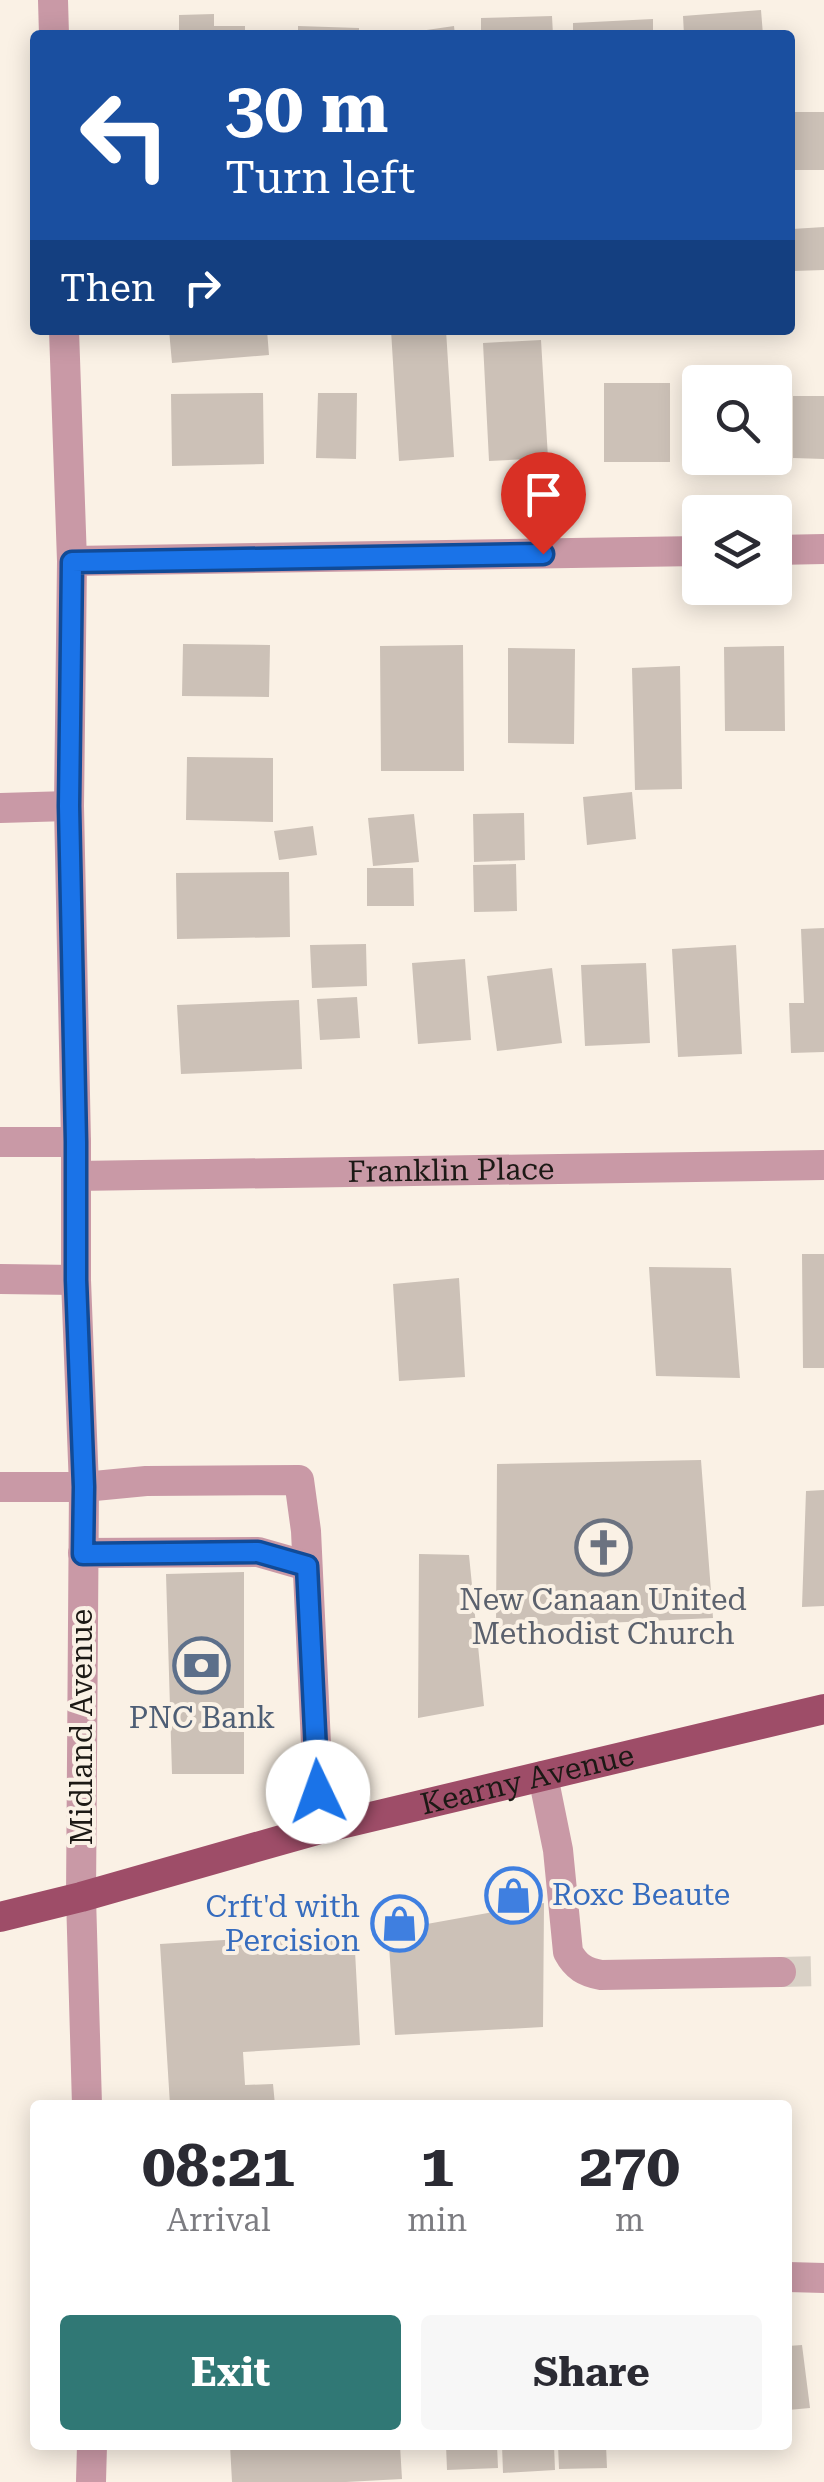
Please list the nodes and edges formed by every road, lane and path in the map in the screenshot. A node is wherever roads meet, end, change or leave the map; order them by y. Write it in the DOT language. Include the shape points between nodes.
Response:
graph roads {
  1 [pos="53,0"];
  2 [pos="54,30"];
  3 [pos="64,335"];
  4 [pos="824,549"];
  5 [pos="792,550"];
  6 [pos="682,551"];
  7 [pos="72,562"];
  8 [pos="69,806"];
  9 [pos="0,808"];
  10 [pos="0,1142"];
  11 [pos="76,1142"];
  12 [pos="824,1165"];
  13 [pos="76,1176"];
  14 [pos="0,1279"];
  15 [pos="76,1280"];
  16 [pos="0,1487"];
  17 [pos="84,1487"];
  18 [pos="83,1554"];
  19 [pos="307,1566"];
  20 [pos="824,1709"];
  21 [pos="543,1776"];
  22 [pos="320,1830"];
  23 [pos="81,1897"];
  24 [pos="0,1916"];
  25 [pos="781,1972"];
  26 [pos="87,2100"];
  27 [pos="792,2278"];
  28 [pos="824,2278"];
  29 [pos="92,2450"];
  30 [pos="92,2482"];
  1 -- 2 [label="street"];
  3 -- 7 [label="street, Midland Avenue"];
  4 -- 5 [label="street"];
  6 -- 7 [label="street"];
  7 -- 8 [label="street, Midland Avenue"];
  8 -- 9 [label="street"];
  8 -- 11 [label="street, Midland Avenue"];
  10 -- 11 [label="street"];
  11 -- 13 [label="street, Midland Avenue"];
  12 -- 13 [label="street, Franklin Place"];
  13 -- 15 [label="street, Midland Avenue"];
  14 -- 15 [label="street"];
  15 -- 17 [label="street, Midland Avenue"];
  16 -- 17 [label="street"];
  17 -- 18 [label="street, Midland Avenue"];
  17 -- 19 [label="street" via="299,1480"];
  18 -- 19 [label="street" via="258,1552"];
  18 -- 23 [label="street, Midland Avenue"];
  19 -- 22 [label="street"];
  20 -- 21 [label="main road, Kearny Avenue"];
  21 -- 22 [label="main road, Kearny Avenue"];
  21 -- 25 [label="street" via="568,1952 585,1972"];
  22 -- 23 [label="main road, Kearny Avenue"];
  23 -- 24 [label="main road, Kearny Avenue"];
  23 -- 26 [label="street, Midland Avenue"];
  27 -- 28 [label="street"];
  29 -- 30 [label="street"];
}
